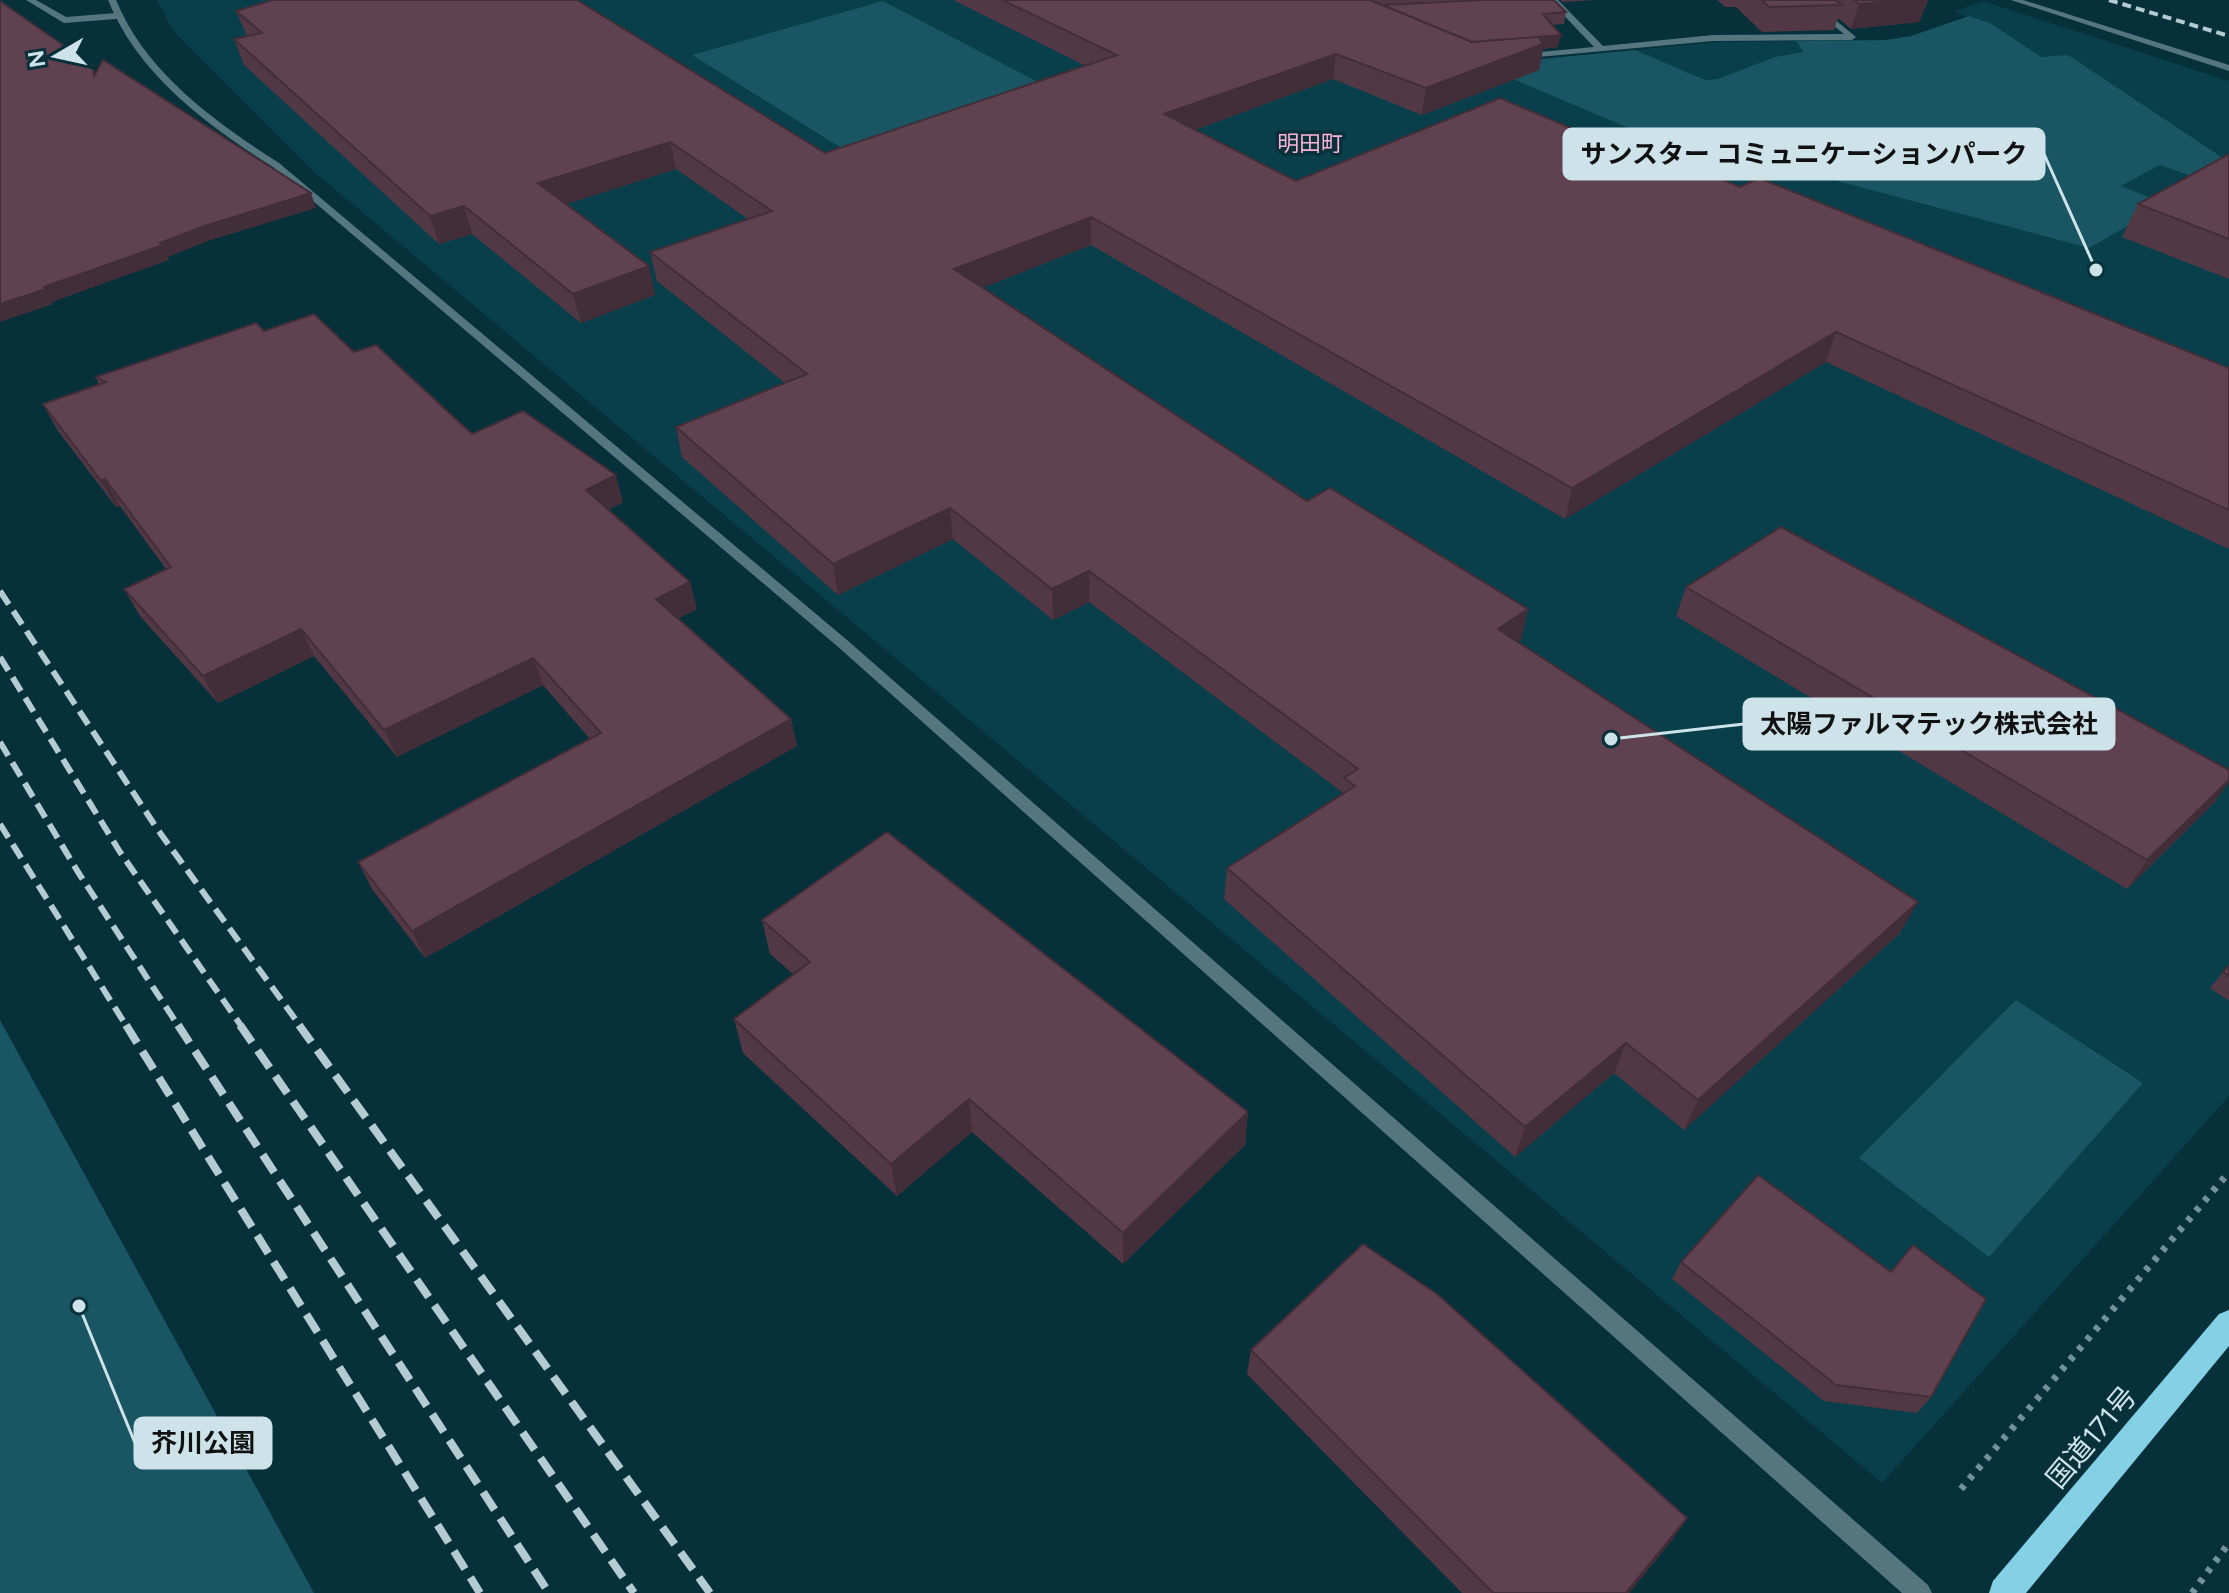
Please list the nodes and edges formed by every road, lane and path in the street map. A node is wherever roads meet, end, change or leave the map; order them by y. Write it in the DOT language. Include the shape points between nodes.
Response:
graph roads {
  1 [pos="30,0"];
  2 [pos="1806,0"];
  3 [pos="2015,0"];
  4 [pos="1540,3"];
  5 [pos="114,8"];
  6 [pos="1601,49"];
  7 [pos="1515,58"];
  8 [pos="2229,68"];
  9 [pos="2229,1172"];
  10 [pos="2229,1324"];
  11 [pos="1961,1489"];
  12 [pos="2229,1543"];
  13 [pos="1920,1593"];
  14 [pos="2005,1593"];
  15 [pos="2192,1593"];
  1 -- 5 [label="street" via="64,20"];
  2 -- 6 [label="street" via="1852,37 1713,38"];
  3 -- 8 [label="street"];
  4 -- 6 [label="street" via="1555,2"];
  5 -- 13 [label="street" via="148,60 186,99 276,165 842,643"];
  6 -- 7 [label="street"];
  9 -- 11 [label="path"];
  10 -- 14 [label="highway, 国道171号"];
  12 -- 15 [label="path"];
}
